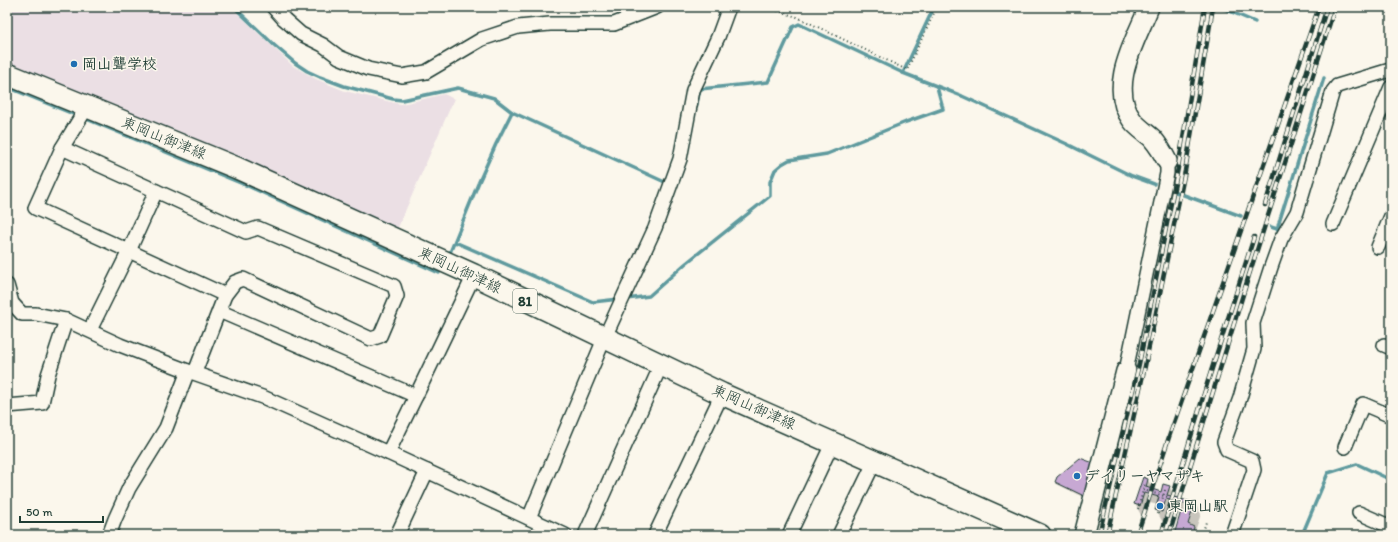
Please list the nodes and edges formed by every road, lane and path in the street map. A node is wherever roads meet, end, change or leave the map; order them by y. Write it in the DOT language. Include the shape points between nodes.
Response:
graph roads {
  1 [pos="273,7"];
  2 [pos="656,7"];
  3 [pos="729,7"];
  4 [pos="766,7"];
  5 [pos="937,7"];
  6 [pos="1149,7"];
  7 [pos="1391,71"];
  8 [pos="7,74"];
  9 [pos="1391,88"];
  10 [pos="83,114"];
  11 [pos="62,148"];
  12 [pos="1167,161"];
  13 [pos="156,191"];
  14 [pos="1391,216"];
  15 [pos="1333,224"];
  16 [pos="1378,247"];
  17 [pos="129,251"];
  18 [pos="474,276"];
  19 [pos="7,285"];
  20 [pos="225,295"];
  21 [pos="219,311"];
  22 [pos="66,320"];
  23 [pos="90,330"];
  24 [pos="604,339"];
  25 [pos="661,366"];
  26 [pos="1126,371"];
  27 [pos="191,372"];
  28 [pos="722,394"];
  29 [pos="416,396"];
  30 [pos="7,406"];
  31 [pos="1391,416"];
  32 [pos="833,442"];
  33 [pos="1345,447"];
  34 [pos="388,453"];
  35 [pos="875,461"];
  36 [pos="427,471"];
  37 [pos="1145,483"];
  38 [pos="1143,490"];
  39 [pos="1165,490"];
  40 [pos="1163,496"];
  41 [pos="1193,504"];
  42 [pos="1138,509"];
  43 [pos="1359,513"];
  44 [pos="1158,514"];
  45 [pos="529,518"];
  46 [pos="1206,522"];
  47 [pos="1391,527"];
  48 [pos="557,533"];
  49 [pos="1036,534"];
  50 [pos="109,535"];
  51 [pos="398,535"];
  52 [pos="585,535"];
  53 [pos="655,535"];
  54 [pos="789,535"];
  55 [pos="840,535"];
  56 [pos="1084,535"];
  57 [pos="1202,535"];
  58 [pos="1232,535"];
  1 -- 2 [label="street" via="301,34 339,57 368,69 402,76 426,72 482,39 518,27 614,24"];
  3 -- 24 [label="street" via="718,38 693,90 680,159 672,183 637,270"];
  4 -- 5 [label="path" via="797,17 907,70"];
  6 -- 12 [label="street" via="1122,76 1122,96 1132,120 1153,139"];
  7 -- 58 [label="street" via="1337,86 1333,92 1297,212 1281,239 1271,267 1253,323 1254,349 1224,442 1226,450 1252,461 1254,470"];
  8 -- 10 [label="main road, 東岡山御津線 / 81"];
  9 -- 15 [label="street"];
  10 -- 11 [label="street"];
  10 -- 18 [label="main road, 東岡山御津線 / 81" via="237,168"];
  11 -- 13 [label="street"];
  11 -- 17 [label="street" via="34,208"];
  12 -- 26 [label="street" via="1167,173"];
  13 -- 17 [label="street"];
  13 -- 20 [label="street" via="246,232 258,228 394,286 397,296 380,336 371,339 243,279 235,282"];
  14 -- 16 [label="street"];
  17 -- 20 [label="street"];
  17 -- 23 [label="street"];
  18 -- 24 [label="main road, 東岡山御津線 / 81"];
  18 -- 29 [label="street"];
  19 -- 22 [label="street" via="12,303 22,314"];
  20 -- 21 [label="street"];
  21 -- 27 [label="street"];
  21 -- 29 [label="street"];
  22 -- 23 [label="street"];
  22 -- 30 [label="street" via="48,375 42,403"];
  23 -- 27 [label="street" via="120,345"];
  24 -- 25 [label="main road, 東岡山御津線 / 81"];
  24 -- 45 [label="street"];
  25 -- 28 [label="main road, 東岡山御津線 / 81"];
  25 -- 52 [label="street"];
  26 -- 56 [label="street"];
  27 -- 34 [label="street" via="265,398"];
  27 -- 50 [label="street" via="166,428 129,488"];
  28 -- 32 [label="main road, 東岡山御津線 / 81"];
  28 -- 53 [label="street"];
  29 -- 34 [label="street"];
  31 -- 33 [label="street" via="1363,404"];
  32 -- 35 [label="main road, 東岡山御津線 / 81"];
  32 -- 54 [label="street"];
  34 -- 36 [label="street"];
  35 -- 49 [label="main road, 東岡山御津線 / 81"];
  35 -- 55 [label="street"];
  36 -- 45 [label="street"];
  36 -- 51 [label="street"];
  37 -- 38 [label="path"];
  38 -- 40 [label="path"];
  38 -- 42 [label="path"];
  39 -- 40 [label="path"];
  40 -- 41 [label="path"];
  40 -- 44 [label="path"];
  43 -- 47 [label="street"];
  45 -- 48 [label="street"];
  46 -- 57 [label="path"];
}
